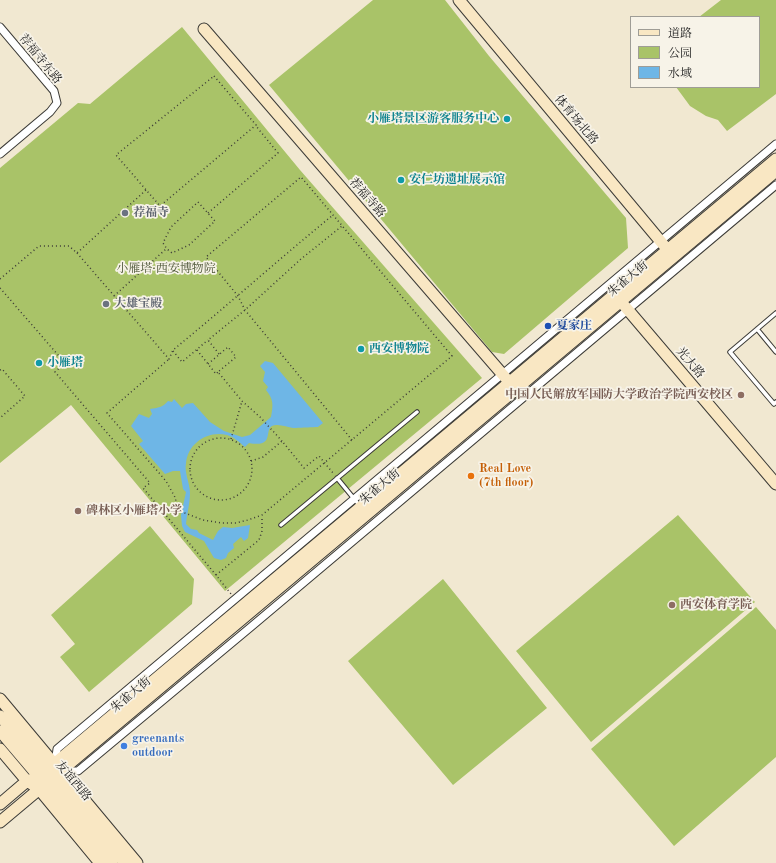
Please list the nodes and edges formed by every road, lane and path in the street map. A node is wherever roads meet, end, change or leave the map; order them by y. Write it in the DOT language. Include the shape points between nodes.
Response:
graph roads {
  1 [pos="459,0"];
  2 [pos="0,27"];
  3 [pos="204,29"];
  4 [pos="256,125"];
  5 [pos="776,144"];
  6 [pos="0,154"];
  7 [pos="776,159"];
  8 [pos="776,171"];
  9 [pos="776,185"];
  10 [pos="146,190"];
  11 [pos="208,213"];
  12 [pos="333,215"];
  13 [pos="342,226"];
  14 [pos="660,241"];
  15 [pos="167,249"];
  16 [pos="77,253"];
  17 [pos="671,254"];
  18 [pos="0,279"];
  19 [pos="0,288"];
  20 [pos="114,296"];
  21 [pos="238,296"];
  22 [pos="622,302"];
  23 [pos="245,310"];
  24 [pos="776,313"];
  25 [pos="757,329"];
  26 [pos="208,340"];
  27 [pos="173,350"];
  28 [pos="196,350"];
  29 [pos="776,352"];
  30 [pos="220,354"];
  31 [pos="169,359"];
  32 [pos="208,364"];
  33 [pos="0,370"];
  34 [pos="218,372"];
  35 [pos="502,374"];
  36 [pos="510,383"];
  37 [pos="242,401"];
  38 [pos="776,402"];
  39 [pos="417,412"];
  40 [pos="0,418"];
  41 [pos="231,439"];
  42 [pos="352,440"];
  43 [pos="282,441"];
  44 [pos="251,461"];
  45 [pos="325,463"];
  46 [pos="337,478"];
  47 [pos="776,484"];
  48 [pos="357,503"];
  49 [pos="158,505"];
  50 [pos="173,510"];
  51 [pos="262,515"];
  52 [pos="281,525"];
  53 [pos="216,575"];
  54 [pos="235,599"];
  55 [pos="0,699"];
  56 [pos="0,716"];
  57 [pos="0,731"];
  58 [pos="0,749"];
  59 [pos="48,776"];
  60 [pos="27,781"];
  61 [pos="0,804"];
  62 [pos="0,822"];
  63 [pos="100,863"];
  64 [pos="112,863"];
  65 [pos="125,863"];
  66 [pos="137,863"];
  1 -- 14 [label="main road, 体育场北路"];
  2 -- 6 [label="street, 荐福寺东路" via="54,91 57,103 50,112"];
  3 -- 35 [label="main road, 荐福寺路"];
  4 -- 10 [label="path" via="160,206"];
  4 -- 10 [label="path" via="214,76 116,155"];
  4 -- 11 [label="path" via="278,153"];
  5 -- 14 [label="street"];
  7 -- 17 [label="main road, 朱雀大街"];
  8 -- 17 [label="main road, 朱雀大街"];
  9 -- 22 [label="street"];
  10 -- 16 [label="path"];
  11 -- 15 [label="path" via="215,221 189,245 172,254"];
  11 -- 15 [label="path" via="198,202 171,227 163,243"];
  12 -- 13 [label="path"];
  12 -- 21 [label="path"];
  12 -- 21 [label="path" via="301,177 206,257"];
  13 -- 23 [label="path"];
  13 -- 42 [label="path" via="452,356"];
  14 -- 17 [label="main road, 体育场北路"];
  14 -- 35 [label="street"];
  15 -- 20 [label="path"];
  16 -- 18 [label="path" via="68,246 39,246"];
  16 -- 20 [label="path"];
  17 -- 22 [label="main road, 朱雀大街"];
  19 -- 49 [label="path" via="65,363 55,372 150,483 143,488"];
  20 -- 31 [label="path"];
  21 -- 23 [label="path"];
  21 -- 27 [label="path"];
  22 -- 36 [label="main road, 朱雀大街"];
  22 -- 47 [label="main road, 光大路"];
  22 -- 59 [label="main road, 朱雀大街" via="199,656"];
  23 -- 26 [label="path"];
  23 -- 42 [label="path"];
  24 -- 25 [label="lane"];
  25 -- 29 [label="lane"];
  25 -- 38 [label="lane" via="730,352 774,404"];
  26 -- 28 [label="path"];
  26 -- 30 [label="path"];
  27 -- 28 [label="path" via="182,362"];
  27 -- 31 [label="path"];
  28 -- 32 [label="path"];
  30 -- 32 [label="path"];
  30 -- 34 [label="path" via="228,348 236,357"];
  31 -- 50 [label="path" via="107,413 166,481 176,499"];
  32 -- 34 [label="path" via="216,374"];
  33 -- 40 [label="path" via="2,369 25,396"];
  34 -- 37 [label="path"];
  35 -- 36 [label="main road, 荐福寺路"];
  35 -- 48 [label="street"];
  36 -- 48 [label="main road, 朱雀大街"];
  37 -- 41 [label="path"];
  37 -- 43 [label="path"];
  39 -- 46 [label="lane"];
  41 -- 44 [label="path" via="240,444"];
  41 -- 44 [label="path" via="211,439 195,452 190,471 198,489 206,496 216,499 236,496 244,490 249,481"];
  42 -- 45 [label="path"];
  43 -- 44 [label="path" via="263,457"];
  43 -- 45 [label="path" via="304,468 319,456"];
  45 -- 46 [label="path"];
  45 -- 51 [label="path"];
  46 -- 48 [label="lane"];
  46 -- 52 [label="lane"];
  48 -- 54 [label="street"];
  48 -- 59 [label="main road, 朱雀大街"];
  49 -- 50 [label="path" via="166,510"];
  49 -- 53 [label="path"];
  50 -- 51 [label="path" via="222,523 248,520"];
  51 -- 53 [label="path" via="262,532 259,540"];
  53 -- 54 [label="path"];
  54 -- 59 [label="street" via="57,748"];
  55 -- 59 [label="main road"];
  56 -- 59 [label="main road, 友谊西路"];
  57 -- 59 [label="main road, 友谊西路"];
  58 -- 60 [label="main road"];
  59 -- 60 [label="main road"];
  59 -- 62 [label="main road, 朱雀大街"];
  59 -- 63 [label="main road"];
  59 -- 64 [label="main road, 友谊西路"];
  59 -- 65 [label="main road, 友谊西路"];
  59 -- 66 [label="main road"];
  60 -- 61 [label="main road"];
}
